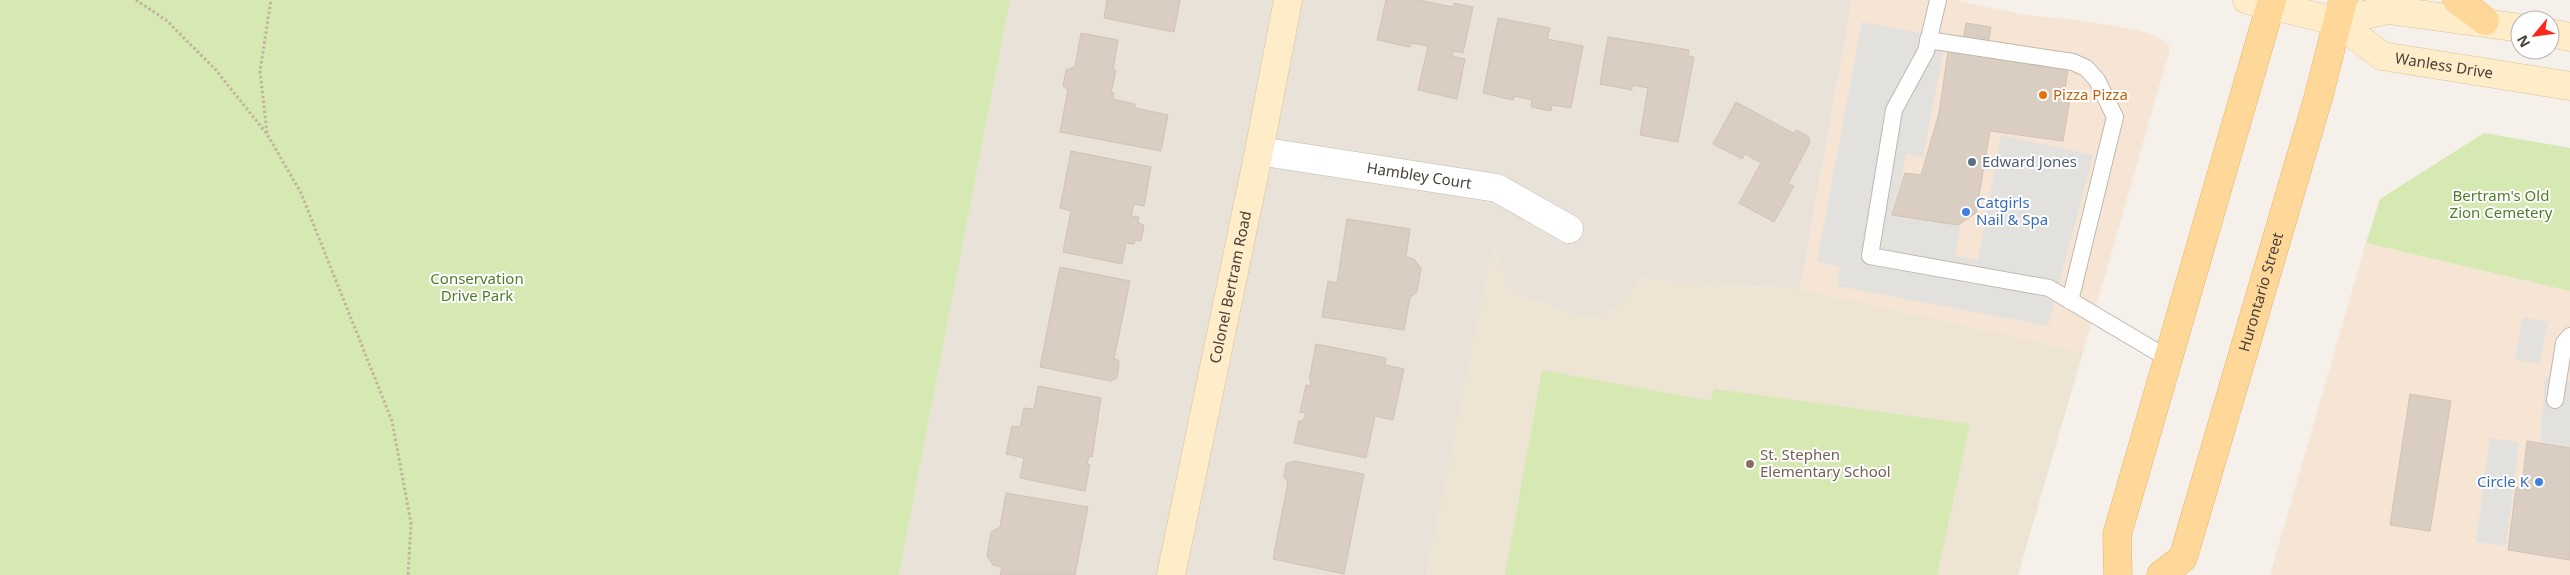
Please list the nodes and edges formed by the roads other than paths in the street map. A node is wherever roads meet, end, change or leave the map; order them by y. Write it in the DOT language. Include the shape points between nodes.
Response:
graph roads {
  1 [pos="1288,0"];
  2 [pos="1938,0"];
  3 [pos="2457,0"];
  4 [pos="2263,2"];
  5 [pos="2340,11"];
  6 [pos="2485,21"];
  7 [pos="2510,26"];
  8 [pos="1928,40"];
  9 [pos="2570,86"];
  10 [pos="1259,151"];
  11 [pos="1569,228"];
  12 [pos="2070,300"];
  13 [pos="2570,336"];
  14 [pos="2169,359"];
  15 [pos="2555,400"];
  16 [pos="1171,575"];
  17 [pos="2118,575"];
  18 [pos="2161,575"];
  1 -- 10 [label="street, Colonel Bertram Road"];
  2 -- 8 [label="lane"];
  3 -- 6 [label="main road"];
  4 -- 5 [label="street"];
  4 -- 14 [label="main road"];
  5 -- 6 [label="street" via="2388,10"];
  5 -- 9 [label="street, Wanless Drive" via="2382,56"];
  5 -- 18 [label="main road, Hurontario Street" via="2319,95 2183,558"];
  6 -- 7 [label="street"];
  8 -- 12 [label="lane" via="2073,62 2086,68 2097,80 2115,117"];
  8 -- 12 [label="lane" via="1926,51 1894,110 1870,256 2049,288"];
  10 -- 11 [label="street, Hambley Court" via="1497,188"];
  10 -- 16 [label="street, Colonel Bertram Road"];
  12 -- 14 [label="lane"];
  13 -- 15 [label="lane" via="2564,344"];
  14 -- 17 [label="main road" via="2118,535"];
}
